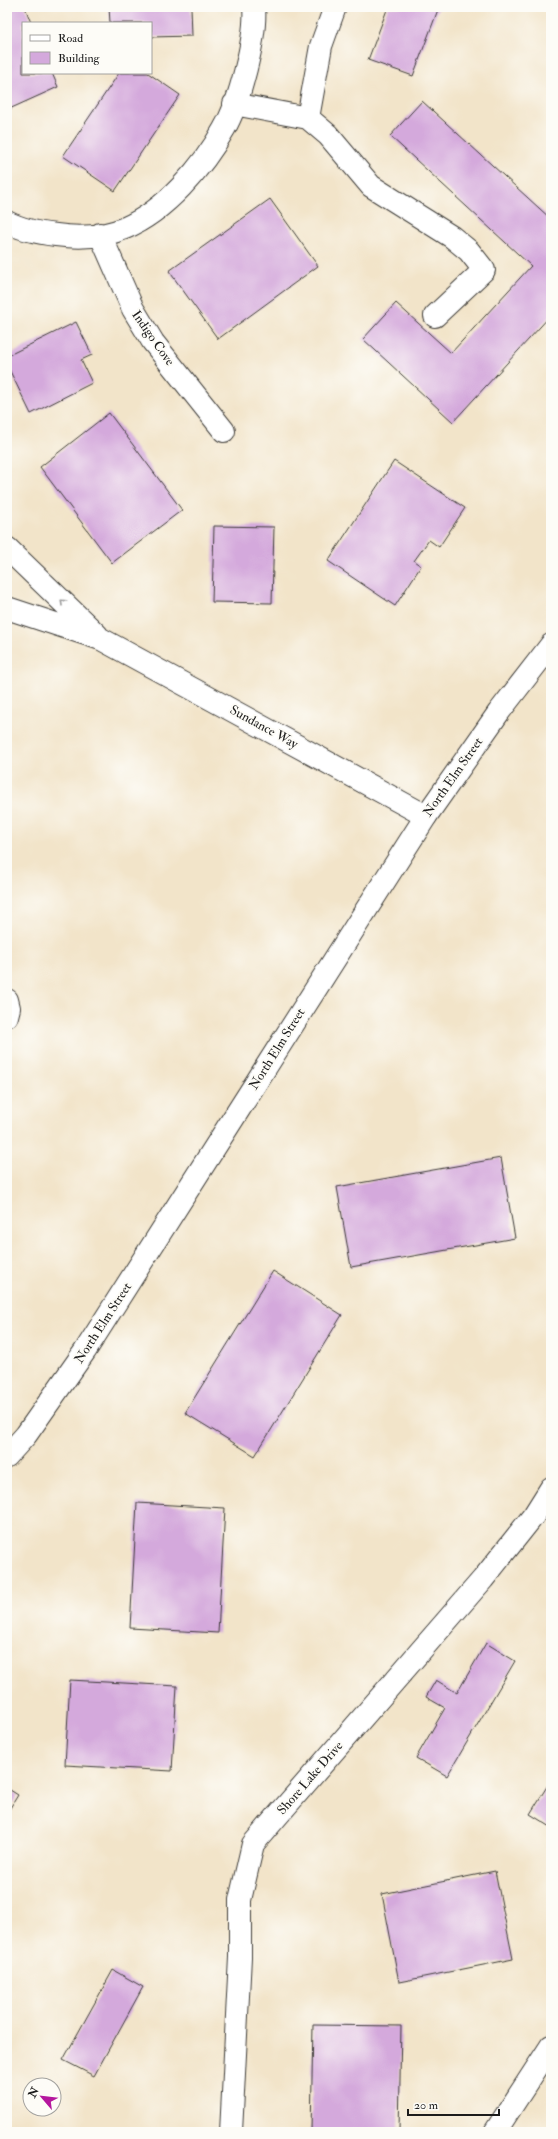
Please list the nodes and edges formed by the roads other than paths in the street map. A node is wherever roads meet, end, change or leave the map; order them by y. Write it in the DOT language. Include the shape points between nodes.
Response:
graph roads {
  1 [pos="254,7"];
  2 [pos="335,7"];
  3 [pos="234,104"];
  4 [pos="308,118"];
  5 [pos="7,222"];
  6 [pos="100,234"];
  7 [pos="435,316"];
  8 [pos="224,431"];
  9 [pos="7,548"];
  10 [pos="7,608"];
  11 [pos="101,639"];
  12 [pos="551,645"];
  13 [pos="426,816"];
  14 [pos="7,1000"];
  15 [pos="7,1016"];
  16 [pos="7,1456"];
  17 [pos="551,1488"];
  18 [pos="551,2046"];
  19 [pos="231,2132"];
  20 [pos="495,2132"];
  1 -- 3 [label="street" via="255,18 246,70"];
  2 -- 4 [label="street" via="321,46"];
  3 -- 4 [label="street"];
  3 -- 6 [label="street" via="225,129 200,164 163,206 125,228"];
  4 -- 7 [label="street" via="328,135 371,186 452,237 469,250 484,270"];
  5 -- 6 [label="street" via="44,234 77,238"];
  6 -- 8 [label="street, Indigo Cove" via="133,309 153,342"];
  11 -- 9 [label="street, Sundance Way, one-way"];
  10 -- 11 [label="street, Sundance Way"];
  11 -- 13 [label="street, Sundance Way"];
  12 -- 13 [label="street, North Elm Street" via="499,712"];
  13 -- 16 [label="street, North Elm Street" via="85,1351 26,1435"];
  14 -- 15 [label="street"];
  17 -- 19 [label="street, Shore Lake Drive" via="534,1515 482,1579 253,1844 240,1900 240,1957"];
  18 -- 20 [label="street"];
}
